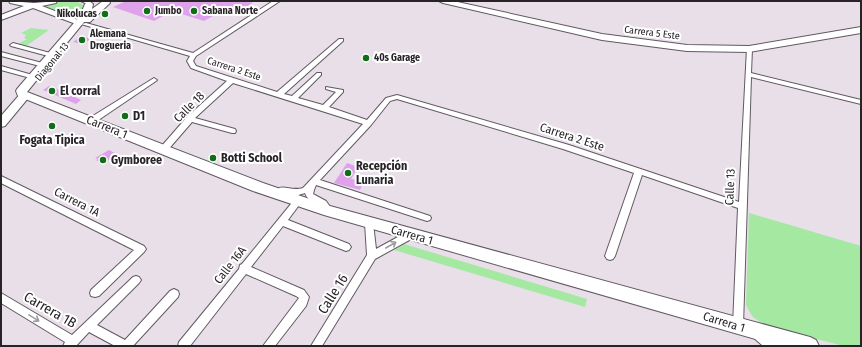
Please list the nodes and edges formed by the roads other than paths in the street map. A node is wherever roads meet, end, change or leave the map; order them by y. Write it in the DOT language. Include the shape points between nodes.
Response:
graph roads {
  1 [pos="13,1"];
  2 [pos="54,1"];
  3 [pos="277,1"];
  4 [pos="442,1"];
  5 [pos="87,2"];
  6 [pos="108,2"];
  7 [pos="33,5"];
  8 [pos="43,5"];
  9 [pos="1,18"];
  10 [pos="82,23"];
  11 [pos="861,30"];
  12 [pos="341,40"];
  13 [pos="13,45"];
  14 [pos="749,49"];
  15 [pos="1,54"];
  16 [pos="52,55"];
  17 [pos="194,55"];
  18 [pos="44,65"];
  19 [pos="1,68"];
  20 [pos="319,74"];
  21 [pos="748,74"];
  22 [pos="34,77"];
  23 [pos="154,80"];
  24 [pos="231,81"];
  25 [pos="328,88"];
  26 [pos="23,93"];
  27 [pos="278,95"];
  28 [pos="293,99"];
  29 [pos="861,102"];
  30 [pos="324,108"];
  31 [pos="1,115"];
  32 [pos="190,119"];
  33 [pos="91,121"];
  34 [pos="1,123"];
  35 [pos="368,123"];
  36 [pos="232,131"];
  37 [pos="163,150"];
  38 [pos="639,171"];
  39 [pos="1,179"];
  40 [pos="313,183"];
  41 [pos="258,187"];
  42 [pos="298,201"];
  43 [pos="742,206"];
  44 [pos="329,211"];
  45 [pos="427,218"];
  46 [pos="282,221"];
  47 [pos="369,223"];
  48 [pos="410,235"];
  49 [pos="346,247"];
  50 [pos="372,256"];
  51 [pos="610,256"];
  52 [pos="243,268"];
  53 [pos="136,280"];
  54 [pos="95,293"];
  55 [pos="174,294"];
  56 [pos="1,298"];
  57 [pos="88,326"];
  58 [pos="738,326"];
  59 [pos="759,332"];
  60 [pos="70,344"];
  61 [pos="126,346"];
  62 [pos="183,346"];
  63 [pos="268,346"];
  64 [pos="316,346"];
  65 [pos="774,346"];
  66 [pos="810,346"];
  1 -- 7 [label="street, Carrera 2 Este"];
  2 -- 7 [label="street"];
  2 -- 8 [label="street" via="45,4 43,8"];
  3 -- 17 [label="street"];
  4 -- 14 [label="street, Carrera 5 Este" via="617,40 687,48"];
  5 -- 6 [label="main road" via="96,5"];
  5 -- 10 [label="main road, Diagonal 13" via="87,12"];
  6 -- 10 [label="main road, Diagonal 13"];
  7 -- 8 [label="street, Carrera 2 Este"];
  7 -- 9 [label="street"];
  8 -- 10 [label="street, Carrera 2 Este"];
  10 -- 16 [label="main road, Diagonal 13"];
  10 -- 17 [label="street, Carrera 2 Este"];
  10 -- 26 [label="main road, Diagonal 13"];
  11 -- 14 [label="street, Carrera 5 Este"];
  12 -- 27 [label="street"];
  13 -- 16 [label="street"];
  14 -- 21 [label="street, Calle 13"];
  15 -- 18 [label="street"];
  16 -- 18 [label="main road, Diagonal 13"];
  17 -- 24 [label="street, Carrera 2 Este" via="190,61 193,67"];
  18 -- 22 [label="main road, Diagonal 13"];
  19 -- 22 [label="street"];
  20 -- 28 [label="street"];
  21 -- 29 [label="street"];
  21 -- 43 [label="street, Calle 13"];
  22 -- 26 [label="main road, Diagonal 13"];
  23 -- 33 [label="street"];
  24 -- 27 [label="street, Carrera 2 Este"];
  24 -- 32 [label="street, Calle 18"];
  25 -- 30 [label="street" via="341,92"];
  26 -- 31 [label="street, Diagonal 13"];
  26 -- 33 [label="main road, Carrera 1"];
  26 -- 34 [label="street, Diagonal 13"];
  27 -- 28 [label="street, Carrera 2 Este"];
  28 -- 30 [label="street, Carrera 2 Este"];
  30 -- 35 [label="street, Carrera 2 Este"];
  32 -- 36 [label="street"];
  32 -- 37 [label="street, Calle 18"];
  33 -- 37 [label="main road, Carrera 1"];
  35 -- 38 [label="street, Carrera 2 Este" via="388,99 397,97"];
  35 -- 40 [label="street"];
  37 -- 41 [label="main road, Carrera 1"];
  38 -- 43 [label="street, Carrera 2 Este"];
  38 -- 51 [label="street"];
  39 -- 54 [label="street, Carrera 1A" via="141,249"];
  40 -- 41 [label="street" via="306,190 295,193 273,187"];
  40 -- 44 [label="street" via="309,191 310,197 323,204"];
  40 -- 45 [label="street"];
  41 -- 42 [label="main road, Carrera 1"];
  42 -- 44 [label="main road, Carrera 1"];
  42 -- 46 [label="street, Calle 16A"];
  43 -- 58 [label="street, Calle 13"];
  44 -- 47 [label="main road, Carrera 1"];
  46 -- 49 [label="street"];
  46 -- 52 [label="street, Calle 16A"];
  47 -- 48 [label="main road, Carrera 1"];
  47 -- 50 [label="street"];
  50 -- 48 [label="street, Calle 16, one-way"];
  48 -- 58 [label="main road, Carrera 1"];
  50 -- 64 [label="street, Calle 16"];
  52 -- 62 [label="street, Calle 16A"];
  52 -- 63 [label="street, Calle 16" via="300,293 304,298"];
  53 -- 57 [label="street"];
  55 -- 61 [label="street"];
  56 -- 60 [label="street, Carrera 1B, one-way"];
  57 -- 60 [label="street, Carrera 1B"];
  57 -- 61 [label="street, Carrera 1B"];
  58 -- 59 [label="main road, Carrera 1"];
  59 -- 65 [label="street"];
  59 -- 66 [label="main road, Carrera 1"];
}
